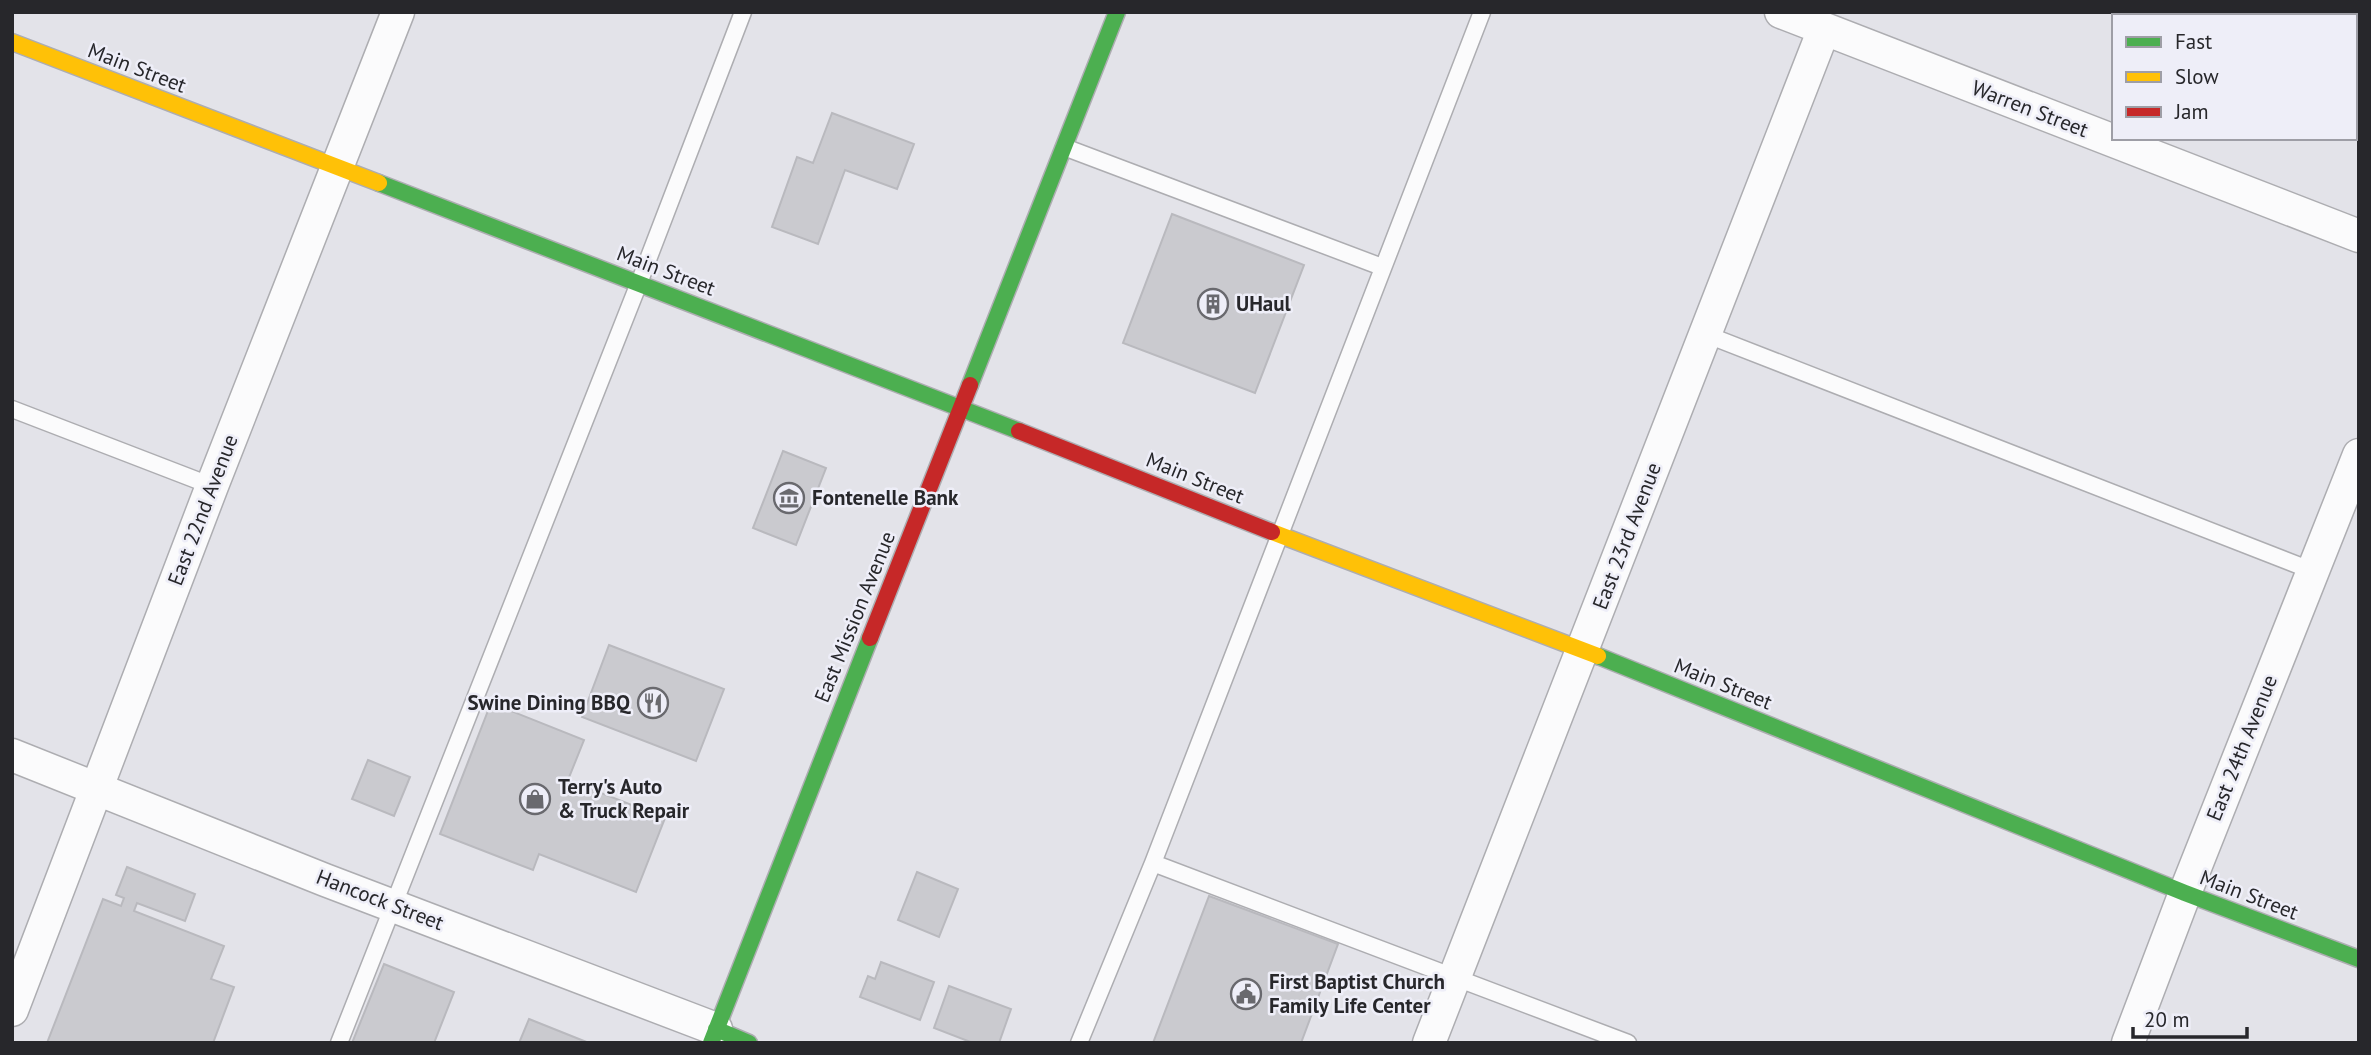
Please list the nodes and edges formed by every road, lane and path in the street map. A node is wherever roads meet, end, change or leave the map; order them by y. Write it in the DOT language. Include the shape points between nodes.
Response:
graph roads {
  1 [pos="398,12"];
  2 [pos="743,12"];
  3 [pos="1117,12"];
  4 [pos="1482,12"];
  5 [pos="1781,12"];
  6 [pos="1824,29"];
  7 [pos="12,42"];
  8 [pos="1064,147"];
  9 [pos="337,167"];
  10 [pos="2359,236"];
  11 [pos="1382,267"];
  12 [pos="639,283"];
  13 [pos="1705,334"];
  14 [pos="960,407"];
  15 [pos="12,409"];
  16 [pos="2359,455"];
  17 [pos="212,486"];
  18 [pos="1278,534"];
  19 [pos="2313,571"];
  20 [pos="1583,650"];
  21 [pos="12,755"];
  22 [pos="97,789"];
  23 [pos="1153,863"];
  24 [pos="2185,892"];
  25 [pos="393,905"];
  26 [pos="2359,960"];
  27 [pos="1455,976"];
  28 [pos="12,1010"];
  29 [pos="714,1036"];
  30 [pos="339,1043"];
  31 [pos="749,1043"];
  32 [pos="1079,1043"];
  33 [pos="1429,1043"];
  34 [pos="1628,1043"];
  35 [pos="2128,1043"];
  1 -- 9 [label="street, East 22nd Avenue"];
  2 -- 12 [label="lane"];
  3 -- 8 [label="street, East Mission Avenue"];
  4 -- 11 [label="lane"];
  5 -- 6 [label="street, Warren Street"];
  6 -- 10 [label="street, Warren Street"];
  6 -- 13 [label="street, East 23rd Avenue"];
  7 -- 9 [label="street, Main Street"];
  8 -- 11 [label="lane"];
  8 -- 14 [label="street, East Mission Avenue"];
  9 -- 12 [label="street, Main Street"];
  9 -- 17 [label="street, East 22nd Avenue"];
  11 -- 18 [label="lane"];
  12 -- 14 [label="street, Main Street"];
  12 -- 25 [label="lane"];
  13 -- 19 [label="lane"];
  13 -- 20 [label="street, East 23rd Avenue"];
  14 -- 18 [label="street, Main Street"];
  14 -- 29 [label="street, East Mission Avenue"];
  15 -- 17 [label="lane"];
  16 -- 19 [label="street, East 24th Avenue"];
  17 -- 22 [label="street, East 22nd Avenue"];
  18 -- 20 [label="street, Main Street"];
  18 -- 23 [label="lane"];
  19 -- 24 [label="street, East 24th Avenue"];
  20 -- 24 [label="street, Main Street"];
  20 -- 27 [label="street, East 23rd Avenue"];
  21 -- 22 [label="street, Hancock Street"];
  22 -- 25 [label="street, Hancock Street"];
  22 -- 28 [label="street, East 22nd Avenue"];
  23 -- 27 [label="lane"];
  23 -- 32 [label="lane"];
  24 -- 26 [label="street, Main Street"];
  24 -- 35 [label="street, East 24th Avenue"];
  25 -- 29 [label="street, Hancock Street"];
  25 -- 30 [label="lane"];
  27 -- 33 [label="street, East 23rd Avenue"];
  27 -- 34 [label="lane"];
  29 -- 31 [label="street, Hancock Street"];
}
